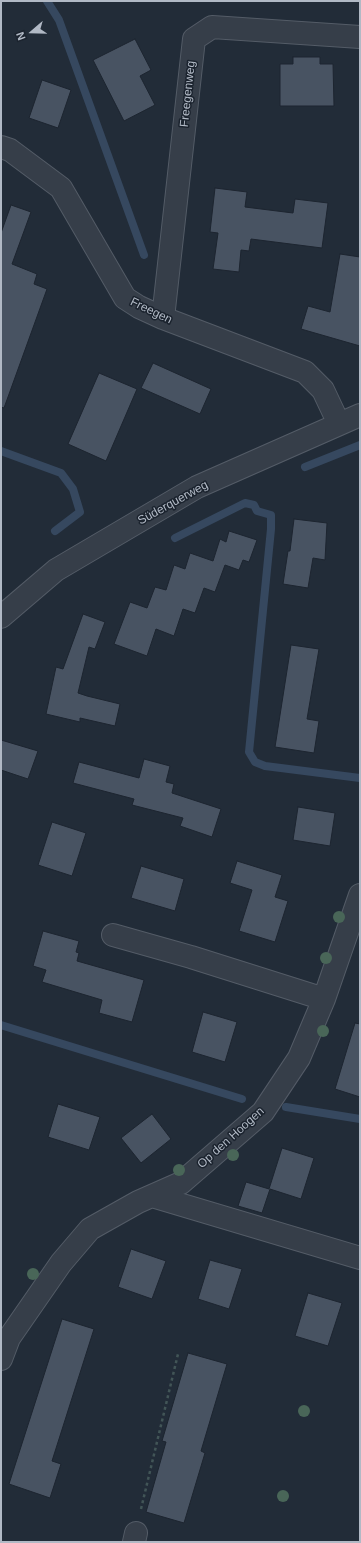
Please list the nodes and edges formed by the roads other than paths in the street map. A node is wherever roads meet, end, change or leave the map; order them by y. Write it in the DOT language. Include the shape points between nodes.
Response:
graph roads {
  1 [pos="360,37"];
  2 [pos="1,147"];
  3 [pos="163,318"];
  4 [pos="360,415"];
  5 [pos="339,424"];
  6 [pos="1,617"];
  7 [pos="360,895"];
  8 [pos="113,935"];
  9 [pos="324,999"];
  10 [pos="152,1196"];
  11 [pos="360,1258"];
  12 [pos="1,1359"];
  1 -- 3 [label="street, Freegenweg" via="212,27 194,40"];
  2 -- 3 [label="street, Freegen" via="10,150 61,188 125,298"];
  3 -- 5 [label="street, Freegen" via="305,372 323,390"];
  4 -- 5 [label="street, Süderquerweg"];
  5 -- 6 [label="street, Süderquerweg" via="197,487 56,570"];
  7 -- 9 [label="street, Op den Hoogen"];
  8 -- 9 [label="street"];
  9 -- 10 [label="street, Op den Hoogen" via="299,1058 263,1112 181,1183"];
  10 -- 11 [label="street"];
  10 -- 12 [label="street, Op den Hoogen" via="90,1229 61,1263 9,1338"];
}
